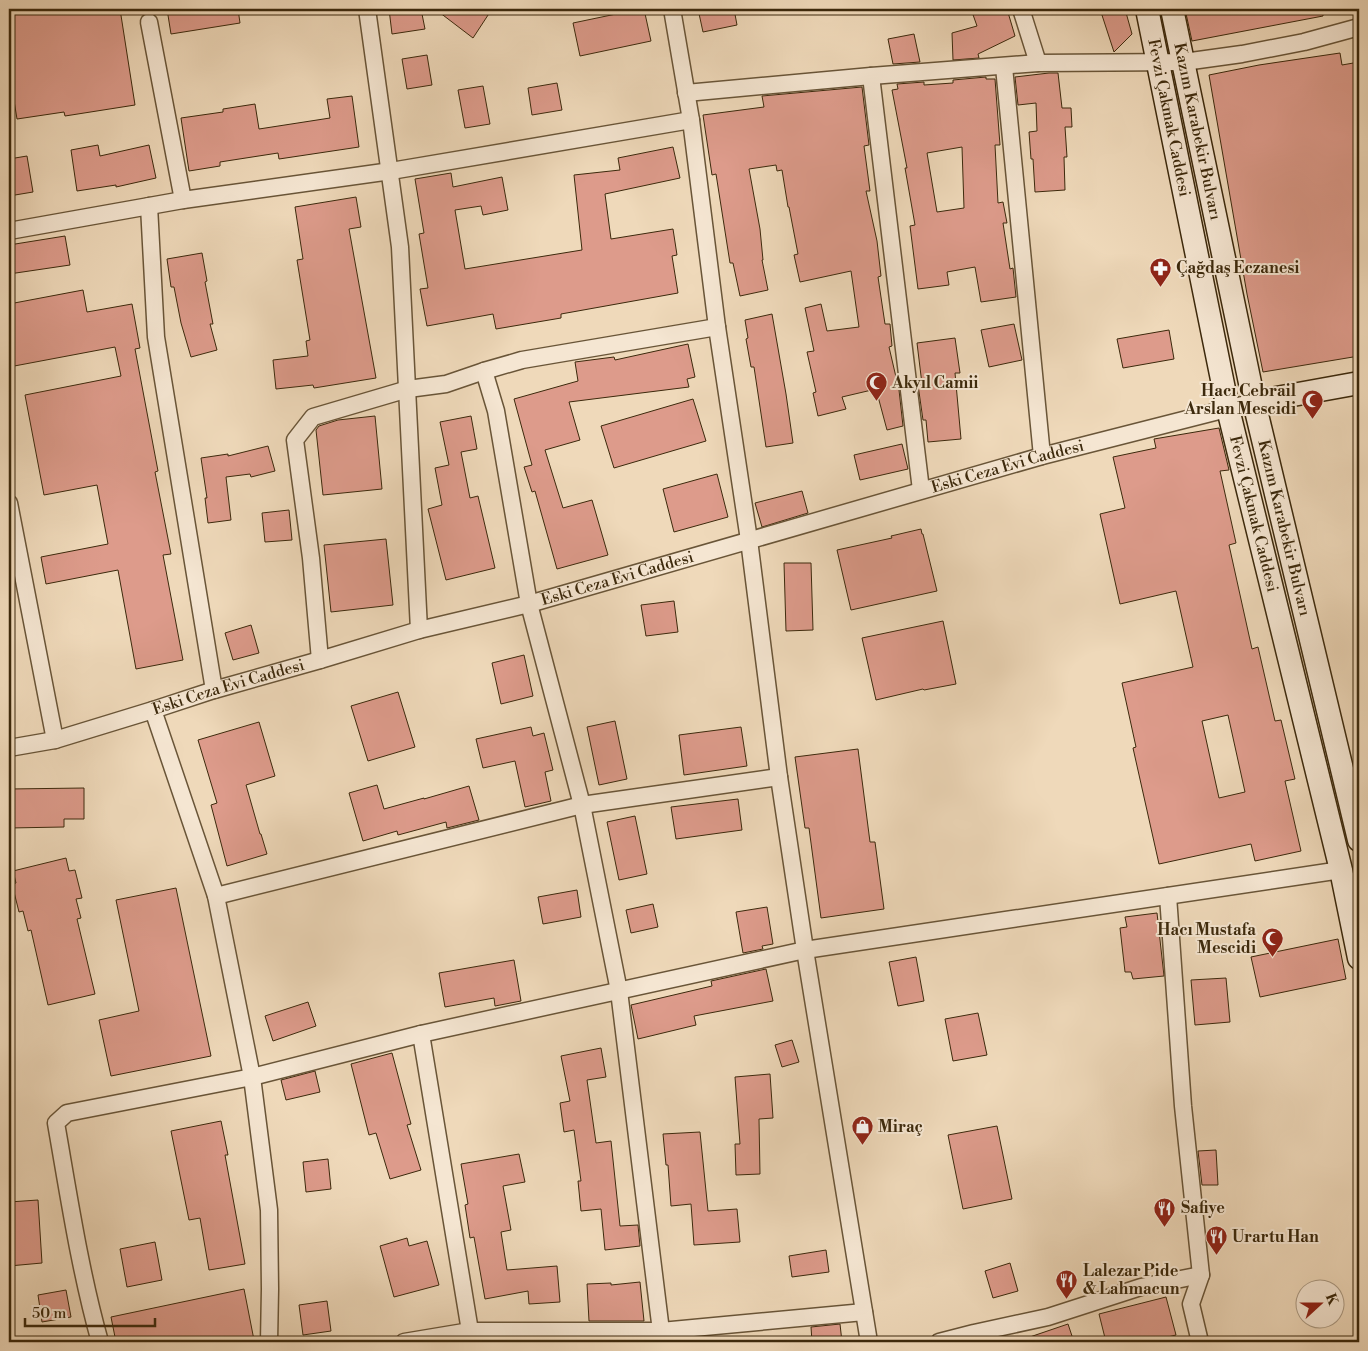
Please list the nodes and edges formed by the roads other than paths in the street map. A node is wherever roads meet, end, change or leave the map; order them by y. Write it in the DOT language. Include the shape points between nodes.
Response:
graph roads {
  1 [pos="367,9"];
  2 [pos="672,9"];
  3 [pos="1022,9"];
  4 [pos="1147,9"];
  5 [pos="1172,9"];
  6 [pos="149,22"];
  7 [pos="1359,27"];
  8 [pos="1184,62"];
  9 [pos="1038,63"];
  10 [pos="1158,63"];
  11 [pos="1004,66"];
  12 [pos="871,76"];
  13 [pos="686,94"];
  14 [pos="691,120"];
  15 [pos="391,171"];
  16 [pos="183,200"];
  17 [pos="149,206"];
  18 [pos="9,231"];
  19 [pos="717,327"];
  20 [pos="484,371"];
  21 [pos="1359,382"];
  22 [pos="408,389"];
  23 [pos="1254,402"];
  24 [pos="1228,409"];
  25 [pos="1042,456"];
  26 [pos="921,490"];
  27 [pos="9,503"];
  28 [pos="749,540"];
  29 [pos="529,604"];
  30 [pos="419,630"];
  31 [pos="320,660"];
  32 [pos="214,690"];
  33 [pos="153,710"];
  34 [pos="55,740"];
  35 [pos="9,748"];
  36 [pos="779,777"];
  37 [pos="582,805"];
  38 [pos="1359,840"];
  39 [pos="1341,870"];
  40 [pos="216,896"];
  41 [pos="1168,896"];
  42 [pos="805,950"];
  43 [pos="1359,958"];
  44 [pos="619,991"];
  45 [pos="420,1034"];
  46 [pos="252,1077"];
  47 [pos="1201,1275"];
  48 [pos="864,1312"];
  49 [pos="470,1331"];
  50 [pos="661,1331"];
  51 [pos="100,1342"];
  52 [pos="269,1342"];
  53 [pos="404,1342"];
  54 [pos="869,1342"];
  55 [pos="939,1342"];
  56 [pos="1200,1342"];
  1 -- 15 [label="street"];
  2 -- 13 [label="street"];
  3 -- 9 [label="street"];
  4 -- 10 [label="main road, Fevzi Çakmak Caddesi"];
  5 -- 8 [label="main road, Kazım Karabekir Bulvarı"];
  6 -- 16 [label="street"];
  7 -- 8 [label="street" via="1260,51"];
  8 -- 10 [label="street"];
  8 -- 23 [label="main road, Kazım Karabekir Bulvarı"];
  9 -- 10 [label="street"];
  9 -- 11 [label="street"];
  10 -- 24 [label="main road, Fevzi Çakmak Caddesi"];
  11 -- 12 [label="street"];
  11 -- 25 [label="street"];
  12 -- 13 [label="street"];
  12 -- 26 [label="street"];
  13 -- 14 [label="street"];
  14 -- 15 [label="street"];
  14 -- 19 [label="street"];
  15 -- 16 [label="street"];
  15 -- 22 [label="street" via="400,247"];
  16 -- 17 [label="street"];
  17 -- 18 [label="street"];
  17 -- 32 [label="street" via="156,337"];
  19 -- 20 [label="street" via="522,360"];
  19 -- 28 [label="street"];
  20 -- 22 [label="street" via="446,384"];
  20 -- 29 [label="street" via="496,411"];
  21 -- 23 [label="main road"];
  22 -- 30 [label="street"];
  22 -- 31 [label="street" via="312,418 295,440 311,558"];
  23 -- 24 [label="street, Eski Ceza Evi Caddesi"];
  23 -- 38 [label="main road, Kazım Karabekir Bulvarı"];
  24 -- 25 [label="street, Eski Ceza Evi Caddesi"];
  24 -- 39 [label="main road, Fevzi Çakmak Caddesi"];
  25 -- 26 [label="street, Eski Ceza Evi Caddesi"];
  26 -- 28 [label="street, Eski Ceza Evi Caddesi"];
  27 -- 34 [label="street"];
  28 -- 29 [label="street, Eski Ceza Evi Caddesi"];
  28 -- 36 [label="street"];
  29 -- 30 [label="street, Eski Ceza Evi Caddesi"];
  29 -- 37 [label="street"];
  30 -- 31 [label="street, Eski Ceza Evi Caddesi"];
  31 -- 32 [label="street, Eski Ceza Evi Caddesi"];
  32 -- 33 [label="street, Eski Ceza Evi Caddesi"];
  33 -- 34 [label="street, Eski Ceza Evi Caddesi"];
  33 -- 40 [label="street"];
  34 -- 35 [label="street, Eski Ceza Evi Caddesi"];
  36 -- 37 [label="street"];
  36 -- 42 [label="street"];
  37 -- 40 [label="street"];
  37 -- 44 [label="street"];
  39 -- 41 [label="street"];
  39 -- 43 [label="main road, Fevzi Çakmak Caddesi"];
  40 -- 46 [label="street"];
  41 -- 42 [label="street"];
  41 -- 47 [label="street" via="1182,1106"];
  42 -- 44 [label="street"];
  42 -- 48 [label="street"];
  44 -- 45 [label="street"];
  44 -- 50 [label="street"];
  45 -- 46 [label="street"];
  45 -- 49 [label="street"];
  46 -- 51 [label="street" via="67,1113 56,1124 74,1226"];
  46 -- 52 [label="street" via="269,1210"];
  47 -- 55 [label="street" via="1140,1287 1048,1317"];
  47 -- 56 [label="street" via="1191,1304"];
  48 -- 50 [label="street"];
  48 -- 54 [label="street"];
  49 -- 50 [label="street"];
  49 -- 53 [label="street"];
}
